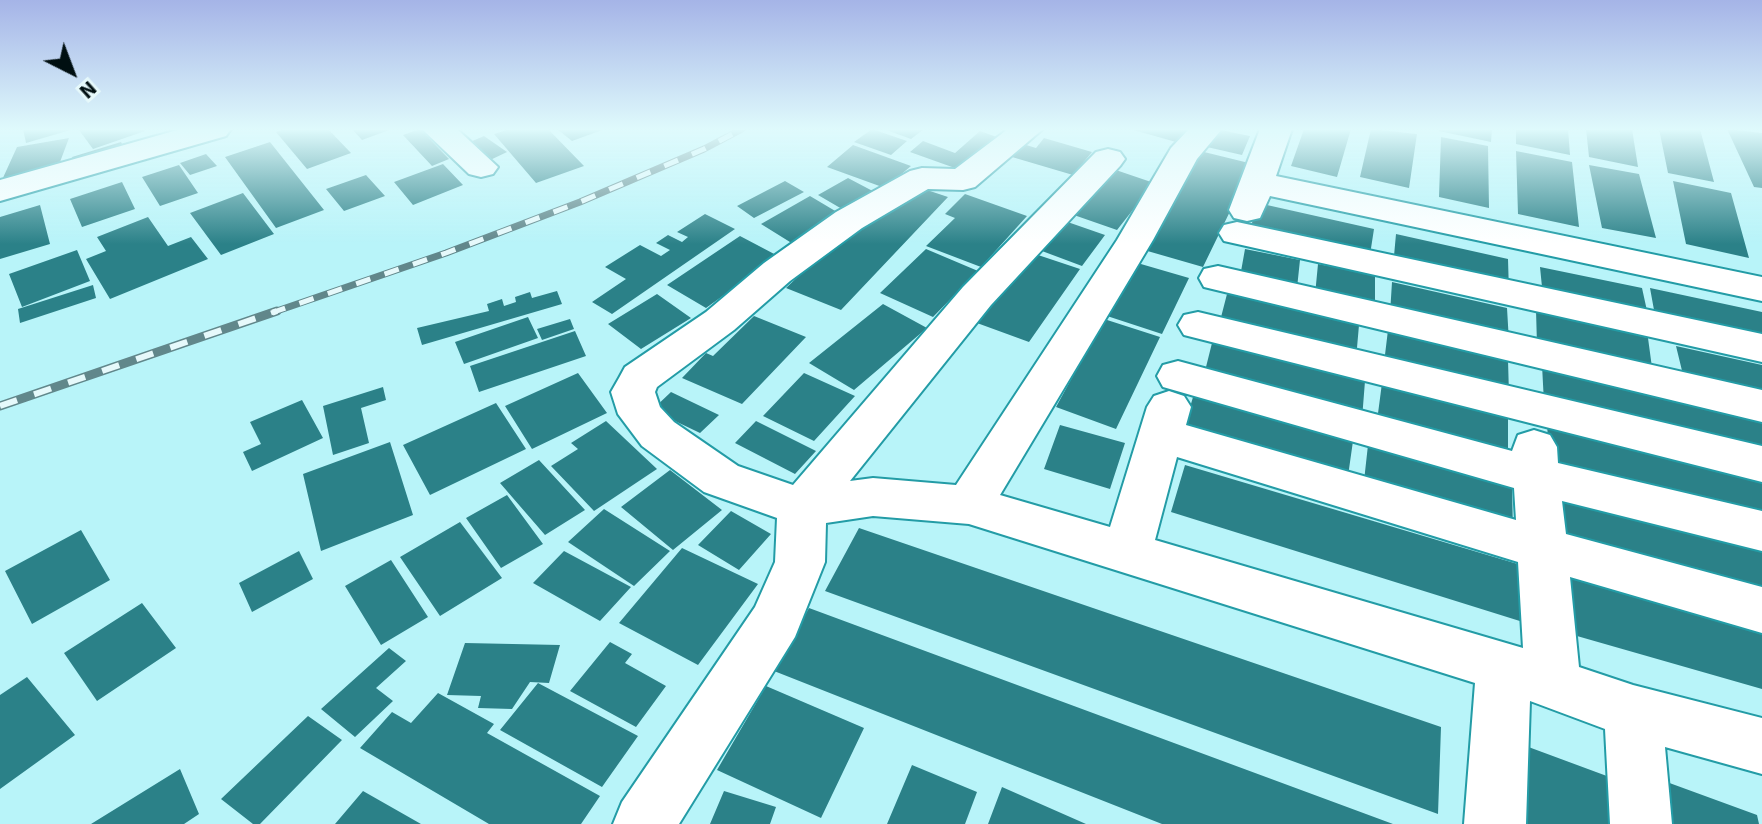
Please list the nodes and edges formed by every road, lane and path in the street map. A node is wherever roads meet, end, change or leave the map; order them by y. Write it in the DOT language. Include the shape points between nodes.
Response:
graph roads {
  1 [pos="82,167"];
  2 [pos="979,167"];
  3 [pos="1100,167"];
  4 [pos="1176,167"];
  5 [pos="1264,167"];
  6 [pos="1259,183"];
  7 [pos="0,191"];
  8 [pos="1237,233"];
  9 [pos="1518,238"];
  10 [pos="1218,278"];
  11 [pos="1762,289"];
  12 [pos="1520,297"];
  13 [pos="1198,325"];
  14 [pos="1762,348"];
  15 [pos="1527,350"];
  16 [pos="1178,376"];
  17 [pos="1762,406"];
  18 [pos="1532,409"];
  19 [pos="1161,435"];
  20 [pos="1762,464"];
  21 [pos="1536,476"];
  22 [pos="969,505"];
  23 [pos="802,507"];
  24 [pos="1762,531"];
  25 [pos="1543,549"];
  26 [pos="1126,555"];
  27 [pos="1762,610"];
  28 [pos="1528,676"];
  29 [pos="1633,712"];
  30 [pos="1762,746"];
  31 [pos="644,824"];
  32 [pos="1495,824"];
  33 [pos="1641,824"];
  1 -- 7 [label="street"];
  2 -- 23 [label="street" via="963,180 922,178 849,220 640,378 633,392 640,414 658,434 721,479"];
  3 -- 23 [label="street" via="977,296"];
  4 -- 22 [label="street"];
  5 -- 6 [label="street"];
  6 -- 8 [label="street"];
  6 -- 9 [label="street"];
  8 -- 10 [label="street"];
  8 -- 12 [label="street"];
  9 -- 11 [label="street"];
  9 -- 12 [label="street"];
  10 -- 13 [label="street"];
  10 -- 15 [label="street"];
  12 -- 14 [label="street"];
  12 -- 15 [label="street"];
  13 -- 16 [label="street"];
  13 -- 18 [label="street"];
  15 -- 17 [label="street"];
  15 -- 18 [label="street"];
  16 -- 19 [label="street"];
  16 -- 21 [label="street"];
  18 -- 20 [label="street"];
  18 -- 21 [label="street"];
  19 -- 25 [label="street"];
  19 -- 26 [label="street"];
  21 -- 24 [label="street"];
  21 -- 25 [label="street"];
  22 -- 23 [label="street" via="873,497"];
  22 -- 26 [label="street"];
  23 -- 31 [label="street" via="800,562 776,621"];
  25 -- 27 [label="street"];
  25 -- 28 [label="street"];
  26 -- 28 [label="street"];
  28 -- 29 [label="street"];
  28 -- 32 [label="street"];
  29 -- 30 [label="street"];
  29 -- 33 [label="street"];
}
